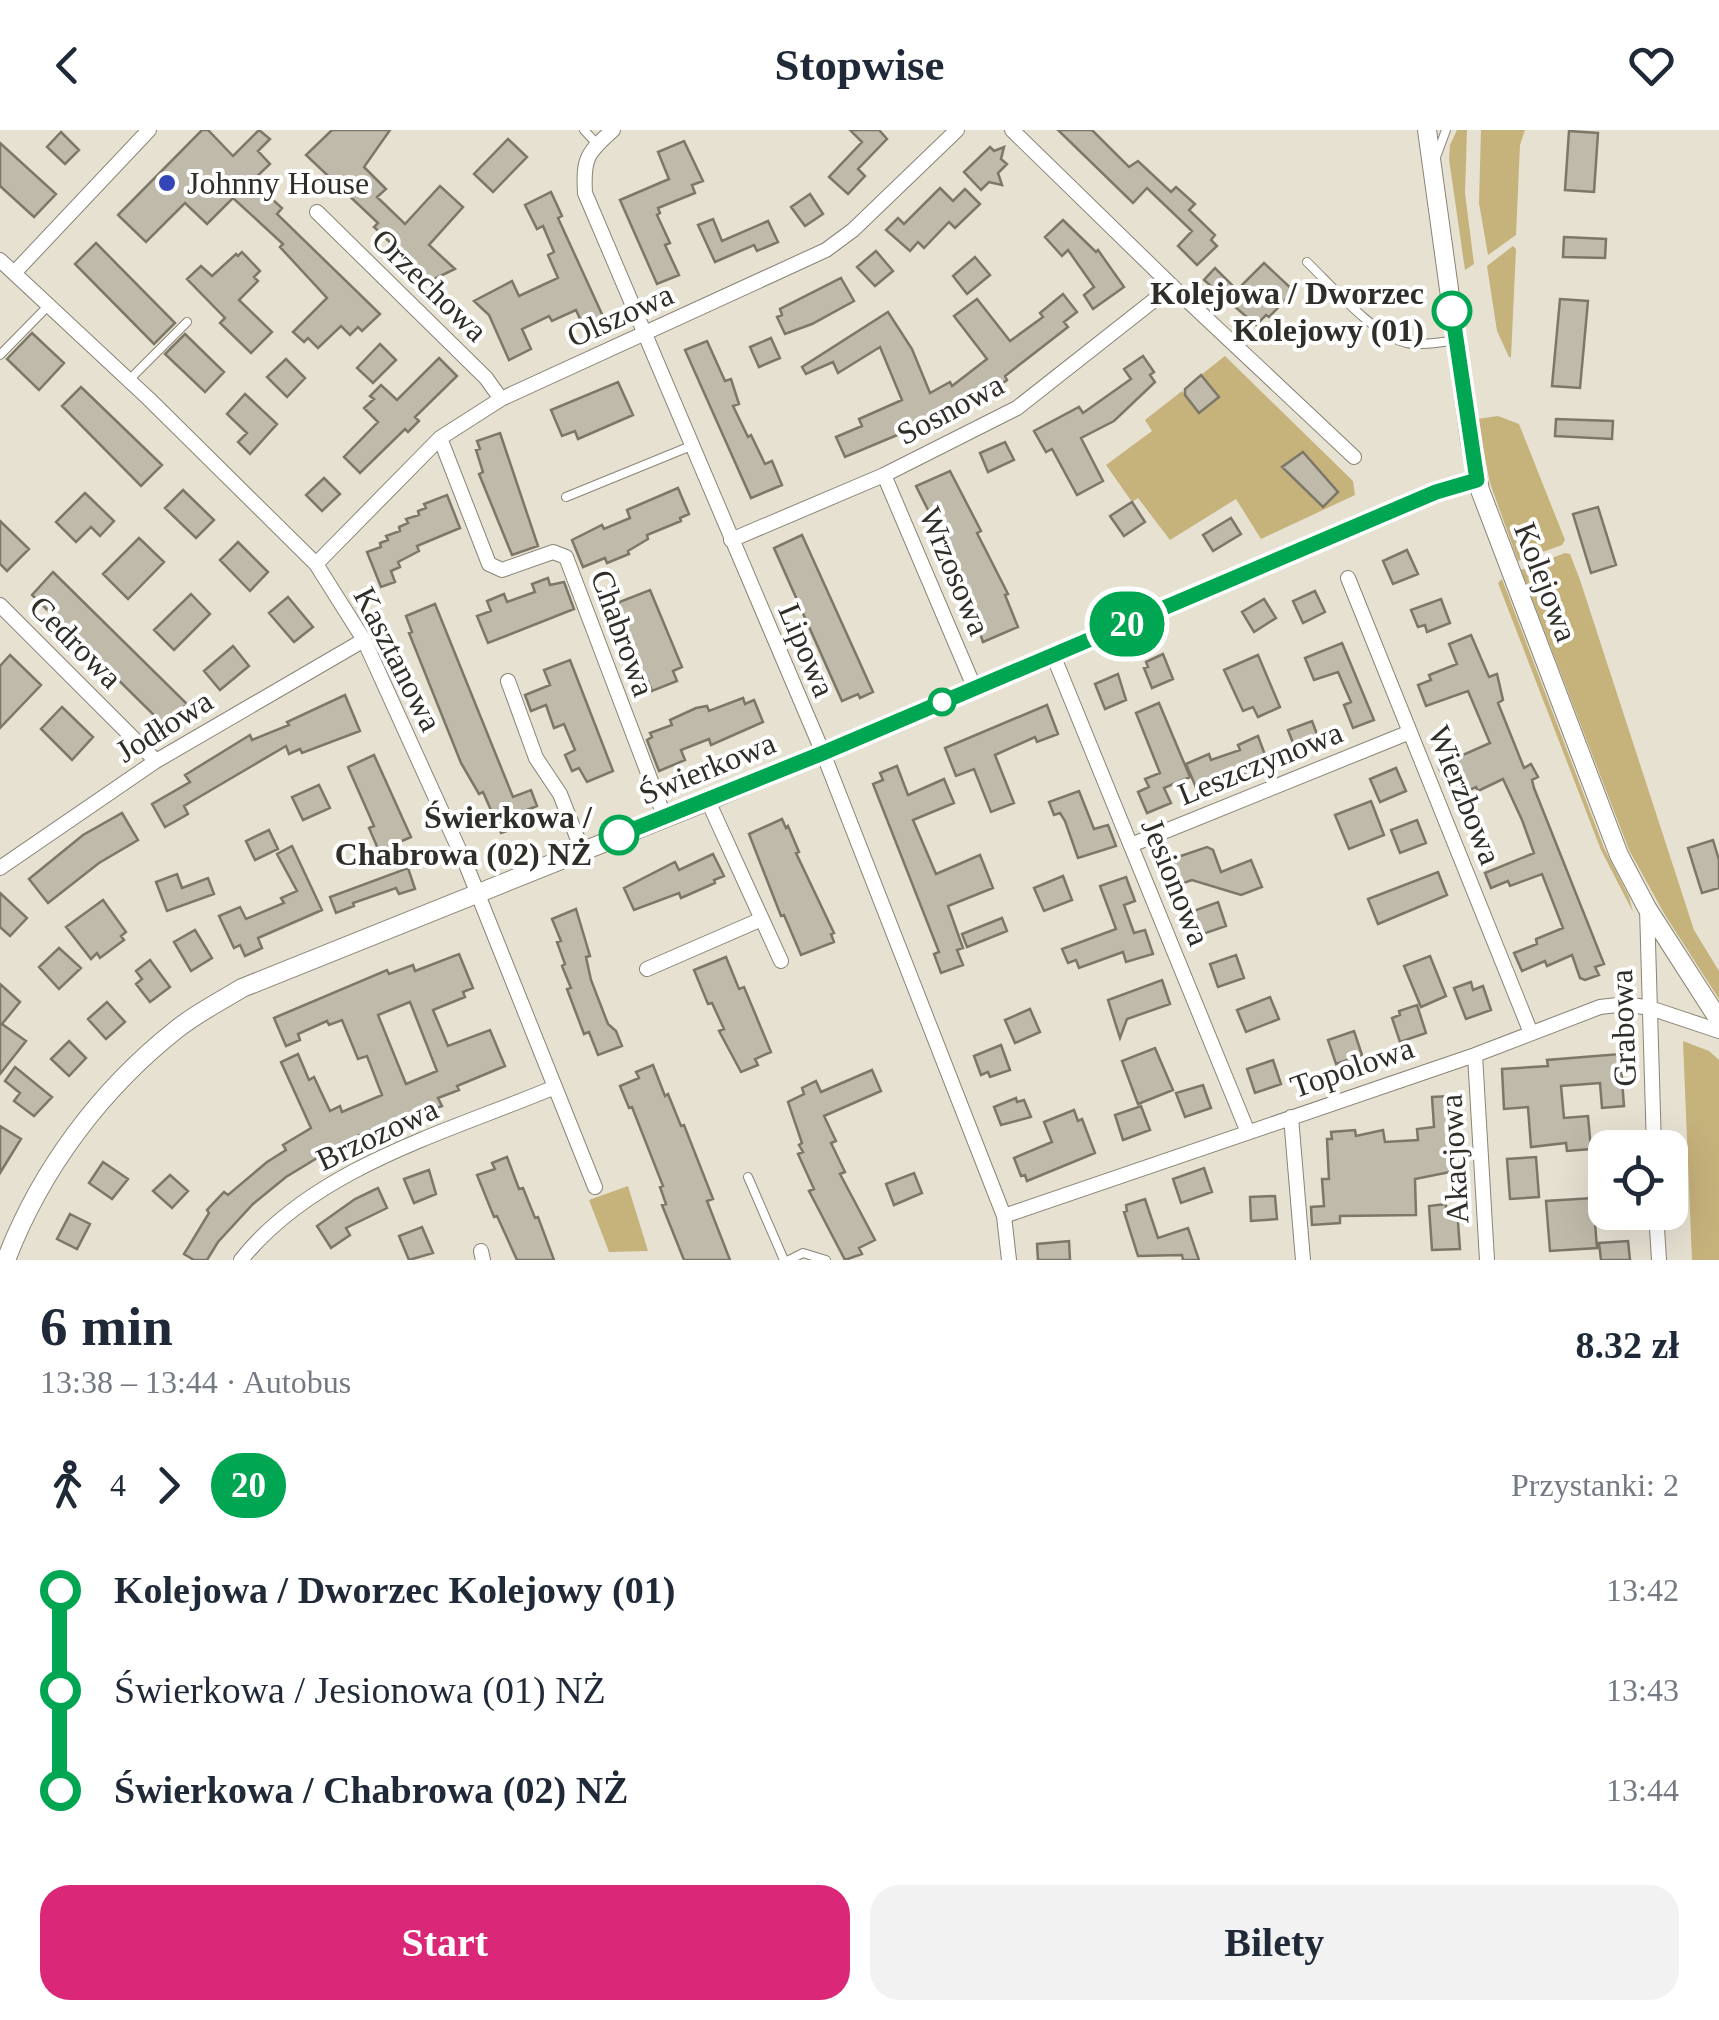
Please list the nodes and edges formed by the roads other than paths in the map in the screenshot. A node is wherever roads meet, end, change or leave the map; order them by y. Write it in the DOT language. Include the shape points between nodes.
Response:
graph roads {
  1 [pos="149,130"];
  2 [pos="584,130"];
  3 [pos="614,130"];
  4 [pos="956,130"];
  5 [pos="1012,130"];
  6 [pos="1427,130"];
  7 [pos="1446,130"];
  8 [pos="597,144"];
  9 [pos="1434,182"];
  10 [pos="317,212"];
  11 [pos="0,260"];
  12 [pos="1306,262"];
  13 [pos="14,272"];
  14 [pos="1172,286"];
  15 [pos="49,305"];
  16 [pos="187,322"];
  17 [pos="644,334"];
  18 [pos="1456,340"];
  19 [pos="0,355"];
  20 [pos="129,380"];
  21 [pos="502,399"];
  22 [pos="440,438"];
  23 [pos="691,446"];
  24 [pos="1354,456"];
  25 [pos="884,476"];
  26 [pos="1477,480"];
  27 [pos="566,497"];
  28 [pos="731,540"];
  29 [pos="316,564"];
  30 [pos="1348,578"];
  31 [pos="0,605"];
  32 [pos="364,640"];
  33 [pos="1053,655"];
  34 [pos="508,681"];
  35 [pos="974,689"];
  36 [pos="1410,732"];
  37 [pos="823,753"];
  38 [pos="156,760"];
  39 [pos="708,801"];
  40 [pos="664,818"];
  41 [pos="1132,845"];
  42 [pos="582,850"];
  43 [pos="0,868"];
  44 [pos="478,891"];
  45 [pos="1647,908"];
  46 [pos="762,919"];
  47 [pos="781,961"];
  48 [pos="647,968"];
  49 [pos="1650,1008"];
  50 [pos="1719,1020"];
  51 [pos="1719,1031"];
  52 [pos="1531,1034"];
  53 [pos="1475,1054"];
  54 [pos="554,1087"];
  55 [pos="1291,1116"];
  56 [pos="1247,1130"];
  57 [pos="1653,1130"];
  58 [pos="748,1177"];
  59 [pos="595,1187"];
  60 [pos="1004,1216"];
  61 [pos="1657,1230"];
  62 [pos="6,1260"];
  63 [pos="241,1260"];
  64 [pos="787,1260"];
  65 [pos="826,1260"];
  66 [pos="1008,1260"];
  67 [pos="1303,1260"];
  68 [pos="1487,1260"];
  69 [pos="1659,1260"];
  1 -- 13 [label="street"];
  2 -- 8 [label="lane"];
  3 -- 8 [label="street"];
  4 -- 17 [label="street, Olszowa" via="826,250"];
  5 -- 14 [label="street"];
  6 -- 9 [label="street, Kolejowa"];
  7 -- 9 [label="lane"];
  8 -- 17 [label="street, Lipowa" via="583,165 585,193"];
  9 -- 18 [label="street, Kolejowa"];
  10 -- 21 [label="street, Orzechowa"];
  11 -- 13 [label="street, Kasztanowa"];
  12 -- 18 [label="lane" via="1395,338 1409,344"];
  13 -- 15 [label="street, Kasztanowa"];
  14 -- 24 [label="street"];
  14 -- 25 [label="street, Sosnowa" via="1017,408"];
  15 -- 19 [label="lane"];
  15 -- 20 [label="street, Kasztanowa"];
  16 -- 20 [label="lane"];
  17 -- 21 [label="street, Olszowa"];
  17 -- 23 [label="street, Lipowa"];
  18 -- 26 [label="street, Kolejowa"];
  20 -- 29 [label="street, Kasztanowa"];
  21 -- 22 [label="street, Olszowa"];
  22 -- 29 [label="street, Olszowa"];
  22 -- 40 [label="street, Chabrowa" via="489,564 502,570 552,552 566,557"];
  23 -- 27 [label="lane"];
  23 -- 28 [label="street, Lipowa"];
  25 -- 28 [label="street, Sosnowa"];
  25 -- 35 [label="street, Wrzosowa"];
  26 -- 33 [label="street, Świerkowa"];
  26 -- 45 [label="street, Kolejowa" via="1605,821"];
  28 -- 37 [label="street, Lipowa"];
  29 -- 32 [label="street, Kasztanowa"];
  30 -- 36 [label="street, Wierzbowa"];
  31 -- 38 [label="street, Cedrowa"];
  32 -- 38 [label="street, Jodłowa"];
  32 -- 44 [label="street, Kasztanowa"];
  33 -- 35 [label="street, Świerkowa"];
  33 -- 41 [label="street, Jesionowa"];
  34 -- 42 [label="street" via="536,758 560,794"];
  35 -- 37 [label="street, Świerkowa"];
  36 -- 41 [label="street, Leszczynowa"];
  36 -- 52 [label="street, Wierzbowa"];
  37 -- 39 [label="street, Świerkowa"];
  37 -- 60 [label="street, Lipowa"];
  38 -- 43 [label="street, Jodłowa"];
  39 -- 40 [label="street, Świerkowa"];
  39 -- 46 [label="street"];
  40 -- 42 [label="street, Świerkowa"];
  41 -- 56 [label="street, Jesionowa"];
  42 -- 44 [label="street, Świerkowa"];
  44 -- 54 [label="street, Kasztanowa"];
  44 -- 62 [label="street, Świerkowa" via="242,988 180,1026 86,1120 48,1172"];
  45 -- 49 [label="street, Grabowa"];
  45 -- 50 [label="street, Kolejowa"];
  46 -- 47 [label="street"];
  46 -- 48 [label="street"];
  49 -- 51 [label="street, Topolowa"];
  49 -- 52 [label="street, Topolowa" via="1600,1007"];
  49 -- 57 [label="street, Grabowa"];
  52 -- 53 [label="street, Topolowa"];
  53 -- 55 [label="street, Topolowa"];
  53 -- 68 [label="street, Akacjowa"];
  54 -- 59 [label="street, Kasztanowa"];
  54 -- 63 [label="street, Brzozowa" via="360,1168 276,1222"];
  55 -- 56 [label="street, Topolowa"];
  55 -- 67 [label="street"];
  56 -- 60 [label="street, Topolowa"];
  58 -- 64 [label="lane"];
  60 -- 66 [label="street, Lipowa"];
  61 -- 69 [label="street"];
  64 -- 65 [label="lane" via="803,1253"];
}
